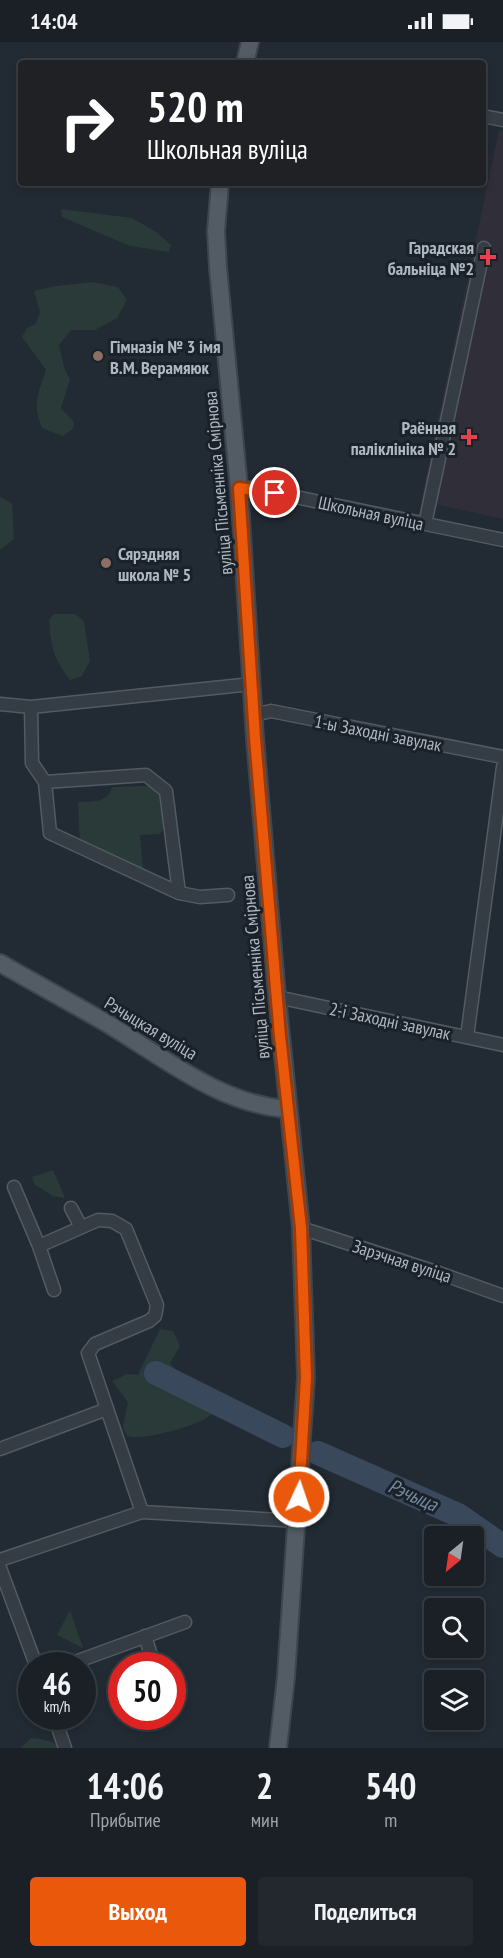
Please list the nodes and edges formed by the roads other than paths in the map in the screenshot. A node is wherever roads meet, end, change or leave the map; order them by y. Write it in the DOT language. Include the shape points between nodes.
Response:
graph roads {
  1 [pos="250,42"];
  2 [pos="246,60"];
  3 [pos="486,117"];
  4 [pos="503,120"];
  5 [pos="220,186"];
  6 [pos="484,248"];
  7 [pos="239,488"];
  8 [pos="425,524"];
  9 [pos="503,540"];
  10 [pos="252,684"];
  11 [pos="0,704"];
  12 [pos="31,707"];
  13 [pos="254,715"];
  14 [pos="503,758"];
  15 [pos="503,766"];
  16 [pos="45,782"];
  17 [pos="179,893"];
  18 [pos="228,895"];
  19 [pos="0,963"];
  20 [pos="277,997"];
  21 [pos="467,1037"];
  22 [pos="503,1045"];
  23 [pos="288,1109"];
  24 [pos="14,1186"];
  25 [pos="71,1208"];
  26 [pos="81,1227"];
  27 [pos="301,1228"];
  28 [pos="39,1246"];
  29 [pos="54,1290"];
  30 [pos="503,1296"];
  31 [pos="107,1409"];
  32 [pos="0,1449"];
  33 [pos="142,1512"];
  34 [pos="298,1521"];
  35 [pos="0,1560"];
  36 [pos="0,1568"];
  37 [pos="185,1622"];
  38 [pos="145,1636"];
  39 [pos="31,1652"];
  40 [pos="150,1652"];
  41 [pos="96,1654"];
  42 [pos="59,1730"];
  43 [pos="65,1748"];
  44 [pos="278,1748"];
  1 -- 2 [label="main road"];
  3 -- 4 [label="street"];
  5 -- 7 [label="main road, вуліца Пісьменніка Смірнова" via="216,231"];
  6 -- 8 [label="street"];
  7 -- 8 [label="street, Школьная вуліца"];
  7 -- 10 [label="main road, вуліца Пісьменніка Смірнова"];
  8 -- 9 [label="street, Школьная вуліца"];
  10 -- 12 [label="street"];
  10 -- 13 [label="main road, вуліца Пісьменніка Смірнова"];
  11 -- 12 [label="street"];
  12 -- 16 [label="street" via="32,763"];
  13 -- 14 [label="street, 1-ы Заходні завулак" via="271,711"];
  13 -- 20 [label="main road, вуліца Пісьменніка Смірнова"];
  15 -- 21 [label="street"];
  16 -- 17 [label="street" via="50,833"];
  16 -- 17 [label="street" via="146,775 166,791"];
  17 -- 18 [label="street" via="200,897"];
  19 -- 23 [label="main road, Рэчыцкая вуліца" via="219,1091 258,1105"];
  20 -- 21 [label="street, 2-і Заходні завулак"];
  20 -- 23 [label="main road, вуліца Пісьменніка Смірнова"];
  21 -- 22 [label="street, 2-і Заходні завулак"];
  23 -- 27 [label="main road, вуліца Пісьменніка Смірнова"];
  24 -- 28 [label="street"];
  25 -- 26 [label="street"];
  26 -- 28 [label="street"];
  26 -- 31 [label="street" via="98,1220 112,1221 126,1229 157,1305 155,1316 149,1321 94,1344 88,1353"];
  27 -- 30 [label="street, Зарэчная вуліца"];
  27 -- 34 [label="main road, вуліца Пісьменніка Смірнова" via="306,1377"];
  28 -- 29 [label="street"];
  31 -- 32 [label="street"];
  31 -- 33 [label="street"];
  33 -- 34 [label="street"];
  33 -- 35 [label="street"];
  34 -- 44 [label="main road, вуліца Пісьменніка Смірнова"];
  36 -- 39 [label="street"];
  37 -- 38 [label="street"];
  38 -- 40 [label="street"];
  38 -- 41 [label="street"];
  42 -- 43 [label="street"];
}
